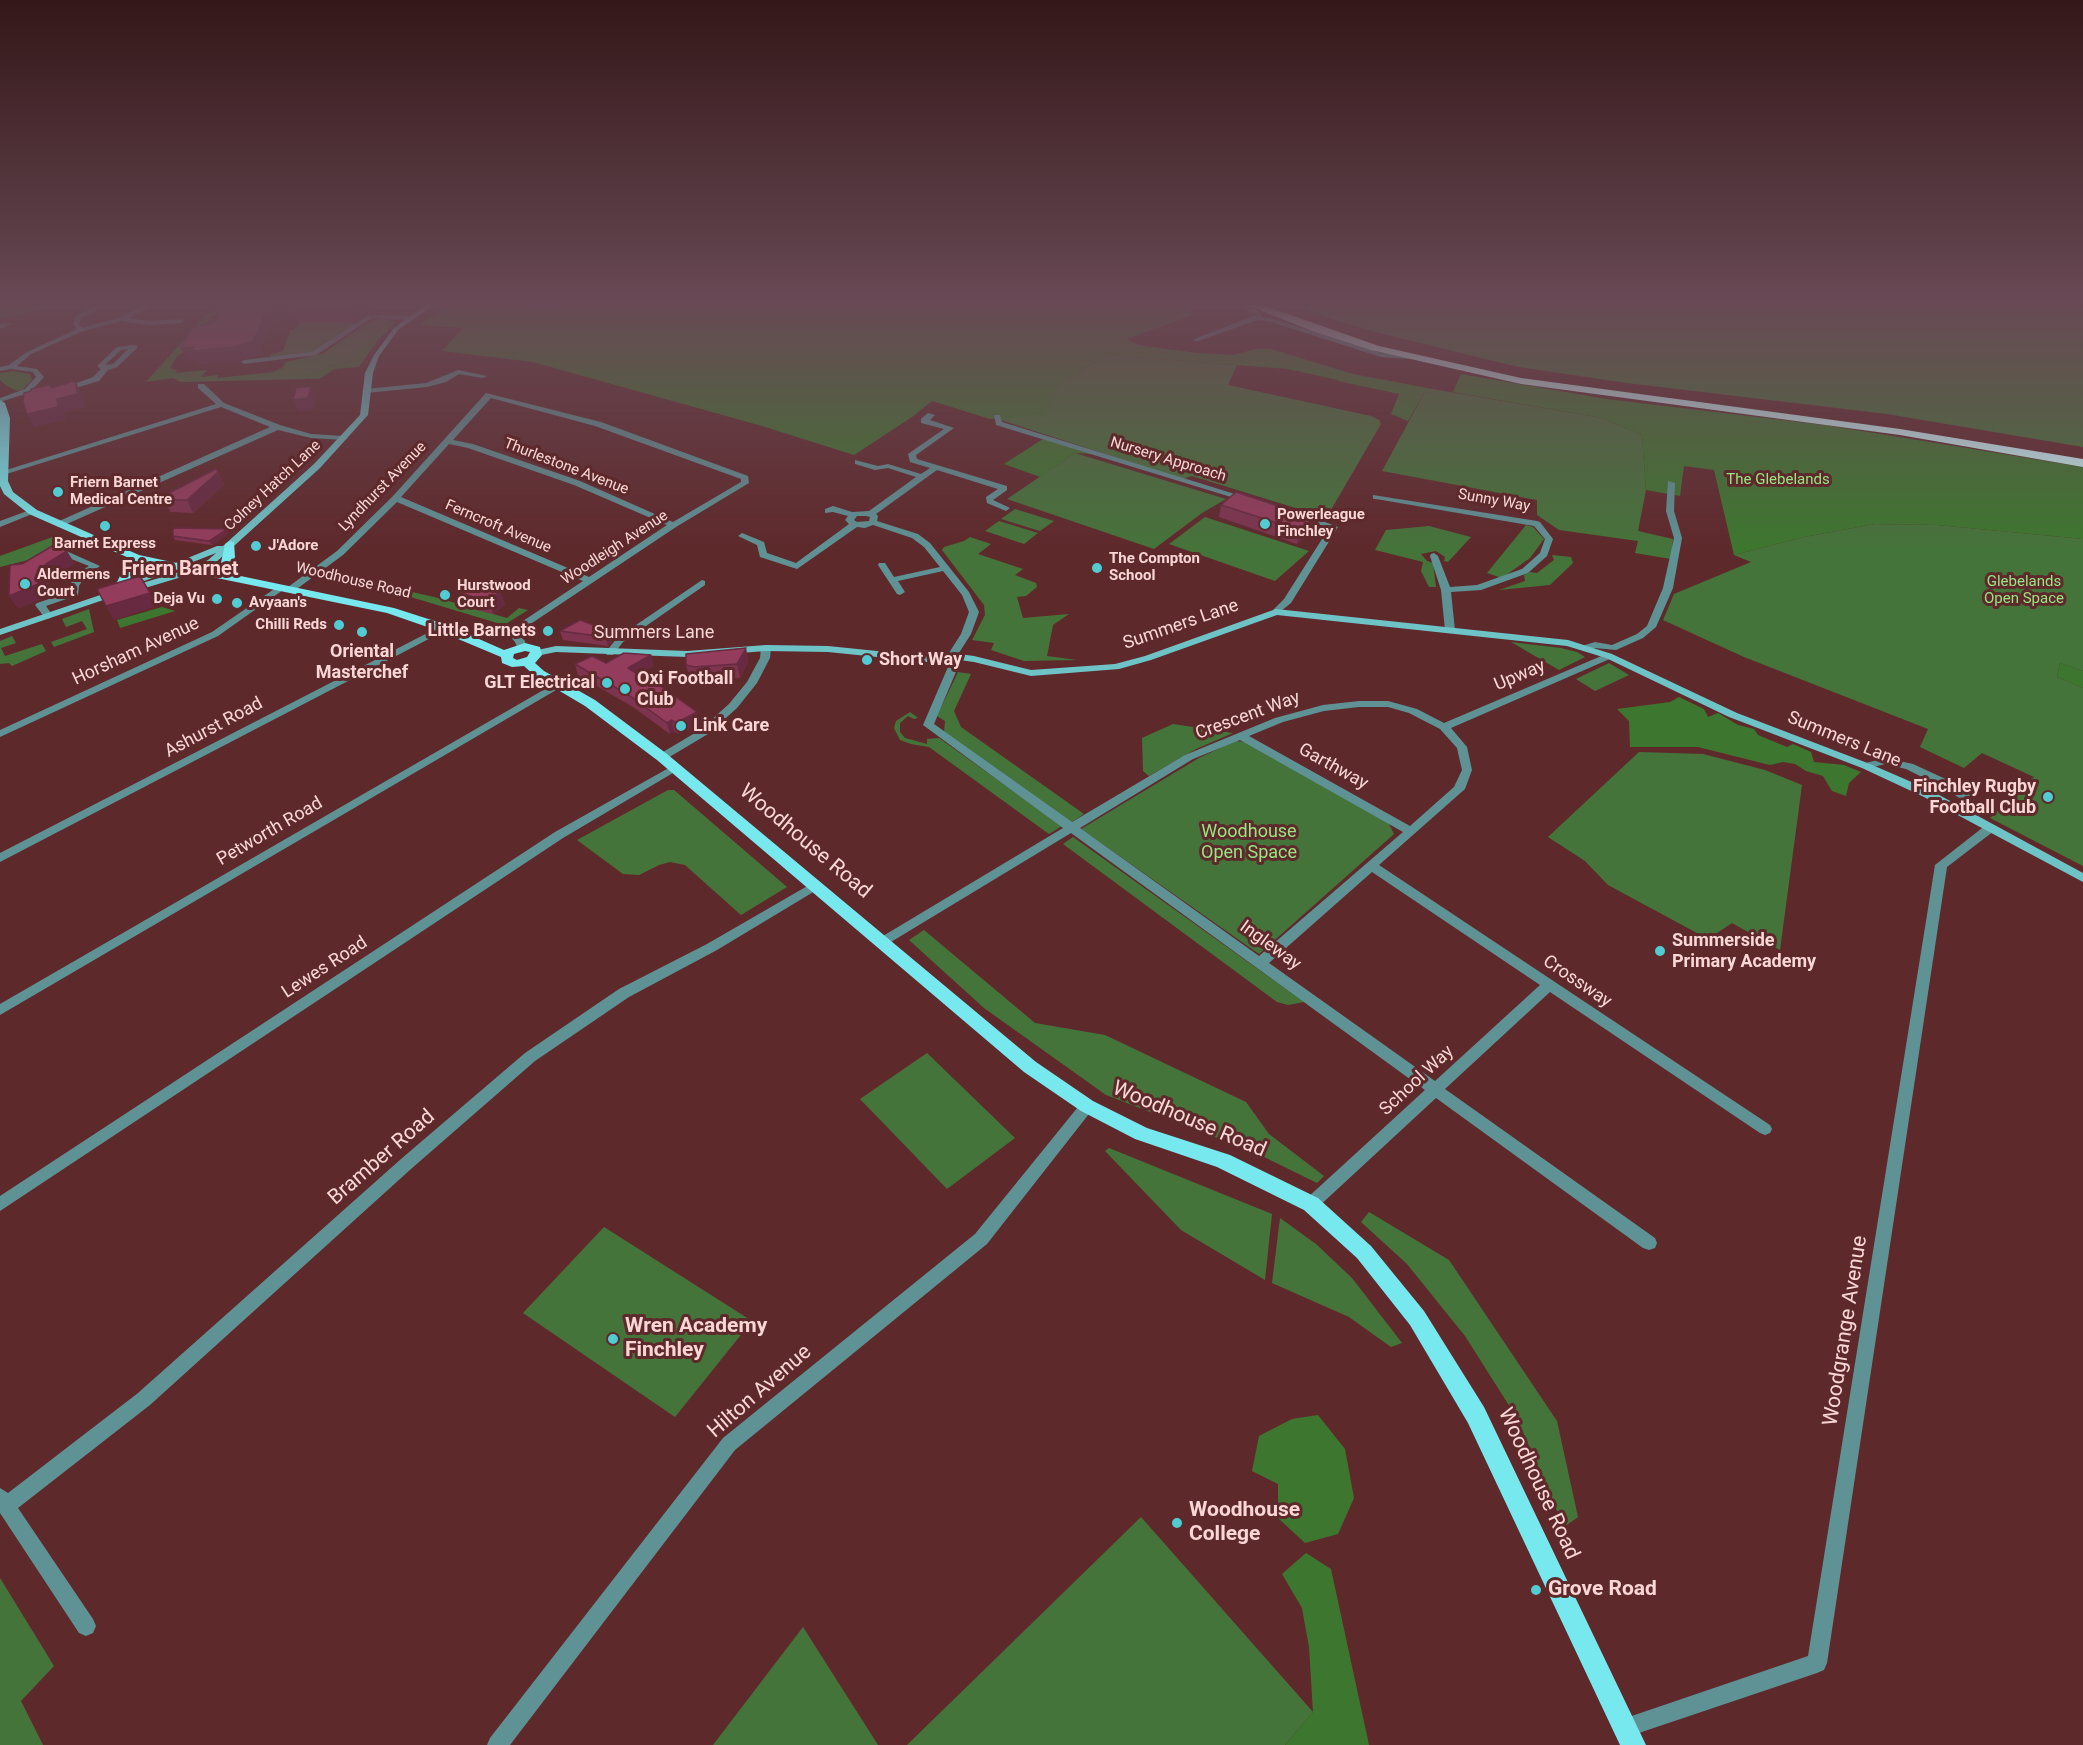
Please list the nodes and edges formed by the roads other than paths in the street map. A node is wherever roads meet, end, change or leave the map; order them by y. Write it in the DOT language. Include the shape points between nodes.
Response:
graph roads {
  1 [pos="32,386"];
  2 [pos="75,386"];
  3 [pos="201,386"];
  4 [pos="367,386"];
  5 [pos="415,386"];
  6 [pos="1555,386"];
  7 [pos="1616,386"];
  8 [pos="28,391"];
  9 [pos="366,392"];
  10 [pos="0,402"];
  11 [pos="222,405"];
  12 [pos="932,415"];
  13 [pos="997,417"];
  14 [pos="2,418"];
  15 [pos="277,427"];
  16 [pos="344,438"];
  17 [pos="447,441"];
  18 [pos="2083,456"];
  19 [pos="858,462"];
  20 [pos="2083,463"];
  21 [pos="935,468"];
  22 [pos="1,473"];
  23 [pos="920,476"];
  24 [pos="745,478"];
  25 [pos="1671,483"];
  26 [pos="1376,497"];
  27 [pos="396,498"];
  28 [pos="1259,503"];
  29 [pos="1006,508"];
  30 [pos="828,511"];
  31 [pos="33,512"];
  32 [pos="1292,513"];
  33 [pos="871,518"];
  34 [pos="854,520"];
  35 [pos="0,524"];
  36 [pos="60,524"];
  37 [pos="674,525"];
  38 [pos="742,536"];
  39 [pos="230,544"];
  40 [pos="64,553"];
  41 [pos="1434,556"];
  42 [pos="135,557"];
  43 [pos="882,565"];
  44 [pos="946,568"];
  45 [pos="183,569"];
  46 [pos="226,577"];
  47 [pos="892,580"];
  48 [pos="590,581"];
  49 [pos="702,584"];
  50 [pos="285,588"];
  51 [pos="1446,590"];
  52 [pos="116,591"];
  53 [pos="900,592"];
  54 [pos="1276,612"];
  55 [pos="48,616"];
  56 [pos="443,627"];
  57 [pos="1450,630"];
  58 [pos="0,632"];
  59 [pos="521,647"];
  60 [pos="766,648"];
  61 [pos="1585,648"];
  62 [pos="536,653"];
  63 [pos="610,653"];
  64 [pos="506,655"];
  65 [pos="1609,656"];
  66 [pos="952,657"];
  67 [pos="527,662"];
  68 [pos="559,684"];
  69 [pos="1444,727"];
  70 [pos="0,734"];
  71 [pos="1239,735"];
  72 [pos="668,763"];
  73 [pos="1866,766"];
  74 [pos="1961,812"];
  75 [pos="1072,828"];
  76 [pos="1990,828"];
  77 [pos="1410,831"];
  78 [pos="0,858"];
  79 [pos="1370,865"];
  80 [pos="2083,878"];
  81 [pos="816,885"];
  82 [pos="882,942"];
  83 [pos="1260,963"];
  84 [pos="1548,985"];
  85 [pos="0,1010"];
  86 [pos="1435,1091"];
  87 [pos="1087,1106"];
  88 [pos="1764,1129"];
  89 [pos="0,1204"];
  90 [pos="1311,1204"];
  91 [pos="1649,1243"];
  92 [pos="3,1501"];
  93 [pos="86,1626"];
  94 [pos="1629,1740"];
  95 [pos="497,1745"];
  1 -- 8 [label="street"];
  2 -- 8 [label="street" via="46,393"];
  3 -- 11 [label="street"];
  4 -- 9 [label="street, Colney Hatch Lane"];
  5 -- 9 [label="street"];
  6 -- 20 [label="highway" via="1889,430"];
  7 -- 18 [label="highway" via="1870,420"];
  8 -- 10 [label="street"];
  9 -- 16 [label="street, Colney Hatch Lane" via="364,415"];
  10 -- 14 [label="main road"];
  11 -- 15 [label="street"];
  11 -- 22 [label="street"];
  12 -- 21 [label="street" via="924,421 950,428 912,457"];
  13 -- 28 [label="street, Nursery Approach" via="999,423"];
  14 -- 22 [label="main road"];
  15 -- 16 [label="street" via="311,436"];
  15 -- 36 [label="street"];
  16 -- 39 [label="street, Colney Hatch Lane"];
  17 -- 24 [label="street, Lyndhurst Avenue" via="489,395 598,424"];
  17 -- 27 [label="street, Lyndhurst Avenue"];
  17 -- 37 [label="street, Thurlestone Avenue" via="577,483"];
  19 -- 23 [label="street"];
  21 -- 23 [label="street"];
  21 -- 29 [label="street" via="1004,488 989,499"];
  22 -- 31 [label="main road, Woodhouse Road" via="9,494"];
  23 -- 33 [label="street"];
  24 -- 37 [label="street, Woodleigh Avenue" via="738,488"];
  25 -- 61 [label="street, Summers Lane" via="1671,511 1678,538 1668,588 1651,627 1613,648"];
  26 -- 51 [label="street, Sunny Way" via="1538,524 1550,539 1544,554 1525,571 1478,588"];
  27 -- 48 [label="street, Ferncroft Avenue"];
  27 -- 50 [label="street, Lyndhurst Avenue" via="340,553"];
  30 -- 34 [label="street" via="833,509"];
  31 -- 35 [label="street"];
  31 -- 36 [label="main road, Woodhouse Road"];
  32 -- 54 [label="street" via="1334,527 1288,601"];
  33 -- 34 [label="street"];
  33 -- 44 [label="street" via="915,536"];
  34 -- 38 [label="street" via="798,566 763,555 761,544"];
  36 -- 42 [label="main road, Woodhouse Road"];
  37 -- 48 [label="street, Woodleigh Avenue"];
  39 -- 45 [label="street"];
  39 -- 45 [label="street, Colney Hatch Lane" via="211,562"];
  39 -- 46 [label="main road" via="224,568"];
  40 -- 55 [label="street" via="96,566 82,574 74,586 75,593 40,605"];
  41 -- 51 [label="street"];
  42 -- 45 [label="main road, Woodhouse Road"];
  42 -- 52 [label="main road"];
  43 -- 47 [label="street"];
  44 -- 47 [label="street"];
  44 -- 66 [label="street" via="974,612"];
  45 -- 46 [label="main road, Woodhouse Road"];
  45 -- 52 [label="street"];
  45 -- 52 [label="street"];
  46 -- 50 [label="main road, Woodhouse Road"];
  47 -- 53 [label="street"];
  48 -- 59 [label="street, Woodleigh Avenue" via="517,629 513,634"];
  49 -- 63 [label="street" via="620,640"];
  50 -- 56 [label="main road, Woodhouse Road" via="390,610"];
  50 -- 70 [label="street, Horsham Avenue" via="215,634"];
  51 -- 57 [label="street"];
  52 -- 55 [label="street"];
  54 -- 57 [label="street, Summers Lane"];
  54 -- 66 [label="street, Summers Lane" via="1115,667 1031,673"];
  55 -- 58 [label="street"];
  56 -- 64 [label="main road, Woodhouse Road"];
  56 -- 78 [label="street, Ashurst Road"];
  57 -- 61 [label="street, Summers Lane"];
  59 -- 62 [label="main road" via="530,647"];
  59 -- 64 [label="main road"];
  60 -- 63 [label="street, Summers Lane" via="687,654"];
  60 -- 66 [label="street, Summers Lane" via="828,649 926,659"];
  60 -- 72 [label="street" via="752,683 733,706"];
  61 -- 65 [label="street, Summers Lane"];
  62 -- 63 [label="street, Summers Lane" via="556,649"];
  62 -- 67 [label="main road"];
  64 -- 67 [label="main road, Woodhouse Road" via="508,662"];
  65 -- 69 [label="street, Upway"];
  65 -- 73 [label="street, Summers Lane" via="1733,715"];
  66 -- 75 [label="street, Ingleway" via="953,667 928,725"];
  67 -- 68 [label="main road, Woodhouse Road"];
  68 -- 72 [label="main road, Woodhouse Road"];
  68 -- 85 [label="street, Petworth Road"];
  69 -- 71 [label="street, Crescent Way" via="1413,711 1388,704 1359,704 1323,708"];
  69 -- 77 [label="street, Crescent Way" via="1462,747 1467,770 1459,789"];
  71 -- 75 [label="street, Crescent Way" via="1190,757"];
  71 -- 77 [label="street, Garthway"];
  72 -- 81 [label="main road, Woodhouse Road"];
  72 -- 89 [label="street, Lewes Road"];
  73 -- 74 [label="street, Summers Lane"];
  73 -- 74 [label="street" via="1885,761 1909,766 1966,797 1968,806"];
  74 -- 76 [label="street, Summers Lane"];
  75 -- 82 [label="street, Crescent Way"];
  75 -- 83 [label="street, Ingleway"];
  76 -- 80 [label="street, Summers Lane"];
  76 -- 94 [label="street, Woodgrange Avenue" via="1941,865 1816,1663"];
  77 -- 79 [label="street, Crescent Way"];
  79 -- 83 [label="street, Crescent Way"];
  79 -- 84 [label="street, Crossway"];
  81 -- 82 [label="main road, Woodhouse Road"];
  81 -- 92 [label="street, Bramber Road" via="712,947 624,993 530,1057 144,1399"];
  82 -- 87 [label="main road, Woodhouse Road" via="1030,1067"];
  83 -- 86 [label="street, Ingleway"];
  84 -- 86 [label="street, School Way"];
  84 -- 88 [label="street, Crossway"];
  86 -- 90 [label="street, School Way"];
  86 -- 91 [label="street, Ingleway"];
  87 -- 90 [label="main road, Woodhouse Road" via="1141,1134 1223,1161"];
  87 -- 95 [label="street, Hilton Avenue" via="981,1239 729,1444"];
  90 -- 94 [label="main road, Woodhouse Road" via="1364,1252 1417,1318 1476,1415"];
  92 -- 93 [label="street"];
}
